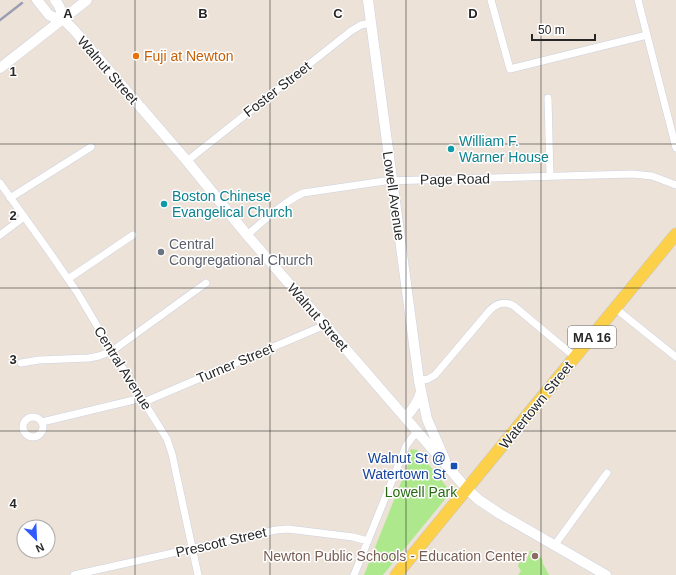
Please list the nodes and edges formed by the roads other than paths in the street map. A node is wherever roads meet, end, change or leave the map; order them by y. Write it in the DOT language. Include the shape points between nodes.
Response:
graph roads {
  1 [pos="55,0"];
  2 [pos="87,0"];
  3 [pos="368,0"];
  4 [pos="491,0"];
  5 [pos="638,0"];
  6 [pos="37,1"];
  7 [pos="63,19"];
  8 [pos="371,23"];
  9 [pos="647,35"];
  10 [pos="0,68"];
  11 [pos="548,98"];
  12 [pos="90,146"];
  13 [pos="676,148"];
  14 [pos="186,161"];
  15 [pos="550,176"];
  16 [pos="392,180"];
  17 [pos="0,184"];
  18 [pos="676,185"];
  19 [pos="10,198"];
  20 [pos="24,217"];
  21 [pos="676,234"];
  22 [pos="0,235"];
  23 [pos="133,235"];
  24 [pos="248,235"];
  25 [pos="68,279"];
  26 [pos="206,283"];
  27 [pos="615,308"];
  28 [pos="325,325"];
  29 [pos="112,351"];
  30 [pos="576,357"];
  31 [pos="676,357"];
  32 [pos="21,363"];
  33 [pos="420,386"];
  34 [pos="143,400"];
  35 [pos="405,418"];
  36 [pos="42,422"];
  37 [pos="417,432"];
  38 [pos="449,470"];
  39 [pos="607,474"];
  40 [pos="467,489"];
  41 [pos="368,541"];
  42 [pos="554,546"];
  43 [pos="192,549"];
  44 [pos="74,575"];
  45 [pos="198,575"];
  46 [pos="354,575"];
  47 [pos="396,575"];
  48 [pos="606,575"];
  1 -- 7 [label="main road, Walnut Street"];
  2 -- 7 [label="main road"];
  3 -- 8 [label="main road, Lowell Avenue"];
  4 -- 9 [label="street" via="510,69"];
  5 -- 9 [label="street"];
  6 -- 7 [label="main road, Walnut Street" via="49,15"];
  7 -- 10 [label="main road"];
  7 -- 14 [label="main road, Walnut Street"];
  8 -- 14 [label="street, Foster Street" via="351,31"];
  8 -- 16 [label="main road, Lowell Avenue"];
  9 -- 13 [label="street"];
  11 -- 15 [label="street"];
  12 -- 19 [label="street"];
  14 -- 24 [label="main road, Walnut Street"];
  15 -- 16 [label="street, Page Road"];
  15 -- 18 [label="street, Page Road" via="638,174"];
  16 -- 24 [label="street, Page Road" via="303,193 285,203"];
  16 -- 33 [label="main road, Lowell Avenue"];
  17 -- 19 [label="street, Central Avenue"];
  19 -- 20 [label="street, Central Avenue"];
  20 -- 22 [label="street"];
  20 -- 25 [label="street, Central Avenue"];
  21 -- 27 [label="main road, Watertown Street / MA 16"];
  23 -- 25 [label="street"];
  24 -- 28 [label="main road, Walnut Street"];
  25 -- 29 [label="street, Central Avenue"];
  26 -- 29 [label="street"];
  27 -- 30 [label="main road, Watertown Street / MA 16"];
  27 -- 31 [label="street"];
  28 -- 34 [label="street, Turner Street"];
  28 -- 35 [label="main road, Walnut Street"];
  29 -- 32 [label="street" via="89,358"];
  29 -- 34 [label="street, Central Avenue"];
  30 -- 33 [label="street" via="510,303 496,304 435,375"];
  30 -- 40 [label="main road, Watertown Street / MA 16"];
  33 -- 35 [label="main road" via="419,398"];
  33 -- 38 [label="main road, Lowell Avenue" via="429,423"];
  34 -- 36 [label="street, Turner Street"];
  34 -- 43 [label="street, Central Avenue" via="171,450"];
  35 -- 37 [label="main road, Walnut Street"];
  37 -- 38 [label="main road, Walnut Street"];
  37 -- 41 [label="street" via="406,446"];
  38 -- 40 [label="main road, Walnut Street"];
  39 -- 42 [label="street"];
  40 -- 42 [label="main road, Walnut Street" via="500,514"];
  40 -- 47 [label="main road, Watertown Street / MA 16"];
  41 -- 43 [label="street, Prescott Street" via="284,529"];
  41 -- 46 [label="street"];
  42 -- 48 [label="main road, Walnut Street"];
  43 -- 44 [label="street, Prescott Street"];
  43 -- 45 [label="street, Central Avenue"];
}
